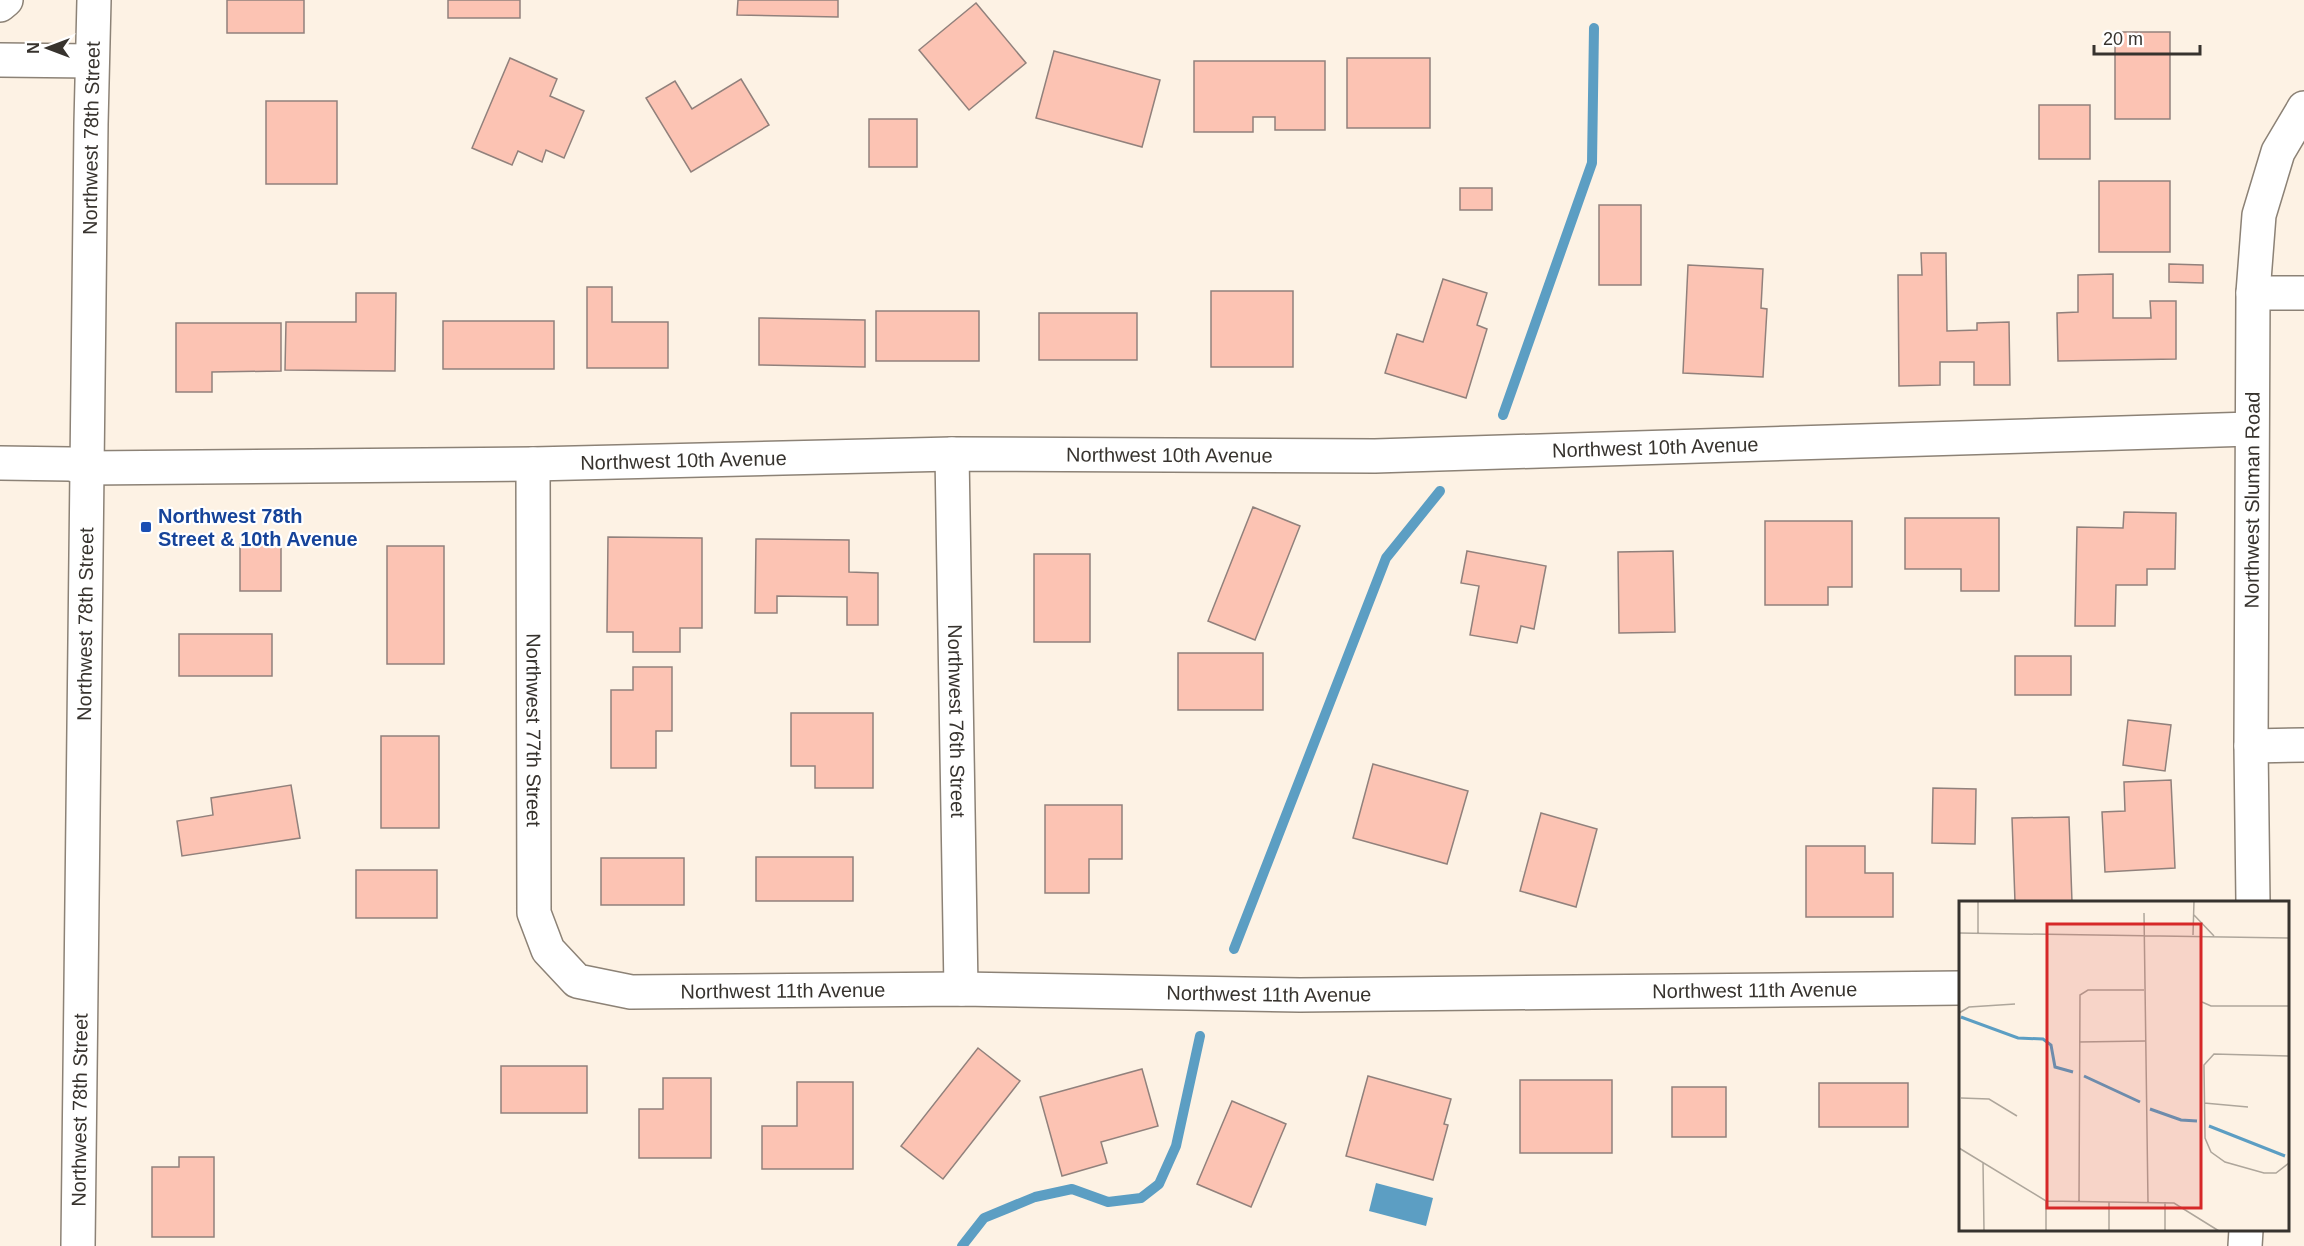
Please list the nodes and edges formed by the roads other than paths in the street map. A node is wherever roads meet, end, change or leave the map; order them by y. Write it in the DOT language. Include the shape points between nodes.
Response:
graph roads {
  1 [pos="6,0"];
  2 [pos="94,0"];
  3 [pos="0,5"];
  4 [pos="0,60"];
  5 [pos="92,61"];
  6 [pos="2304,108"];
  7 [pos="2253,293"];
  8 [pos="2304,293"];
  9 [pos="2251,429"];
  10 [pos="952,454"];
  11 [pos="0,463"];
  12 [pos="533,464"];
  13 [pos="87,468"];
  14 [pos="2304,745"];
  15 [pos="2251,746"];
  16 [pos="2253,901"];
  17 [pos="577,981"];
  18 [pos="1959,987"];
  19 [pos="961,989"];
  20 [pos="2246,1231"];
  21 [pos="78,1246"];
  22 [pos="2245,1246"];
  1 -- 3 [label="street"];
  2 -- 5 [label="street, Northwest 78th Street"];
  4 -- 5 [label="street"];
  5 -- 13 [label="street, Northwest 78th Street"];
  6 -- 7 [label="street, Northwest Sluman Road" via="2278,152 2259,215"];
  7 -- 8 [label="street"];
  7 -- 9 [label="street, Northwest Sluman Road"];
  9 -- 10 [label="street, Northwest 10th Avenue" via="1375,456"];
  9 -- 15 [label="street, Northwest Sluman Road"];
  10 -- 12 [label="street, Northwest 10th Avenue"];
  10 -- 19 [label="street, Northwest 76th Street"];
  11 -- 13 [label="street, Northwest 10th Avenue" via="70,464"];
  12 -- 13 [label="street, Northwest 10th Avenue"];
  12 -- 17 [label="street, Northwest 77th Street" via="534,913 548,950"];
  13 -- 21 [label="street, Northwest 78th Street"];
  14 -- 15 [label="street"];
  15 -- 16 [label="street, Northwest Sluman Road"];
  17 -- 19 [label="street, Northwest 11th Avenue" via="631,992"];
  18 -- 19 [label="street, Northwest 11th Avenue" via="1311,995"];
  20 -- 22 [label="street"];
}
